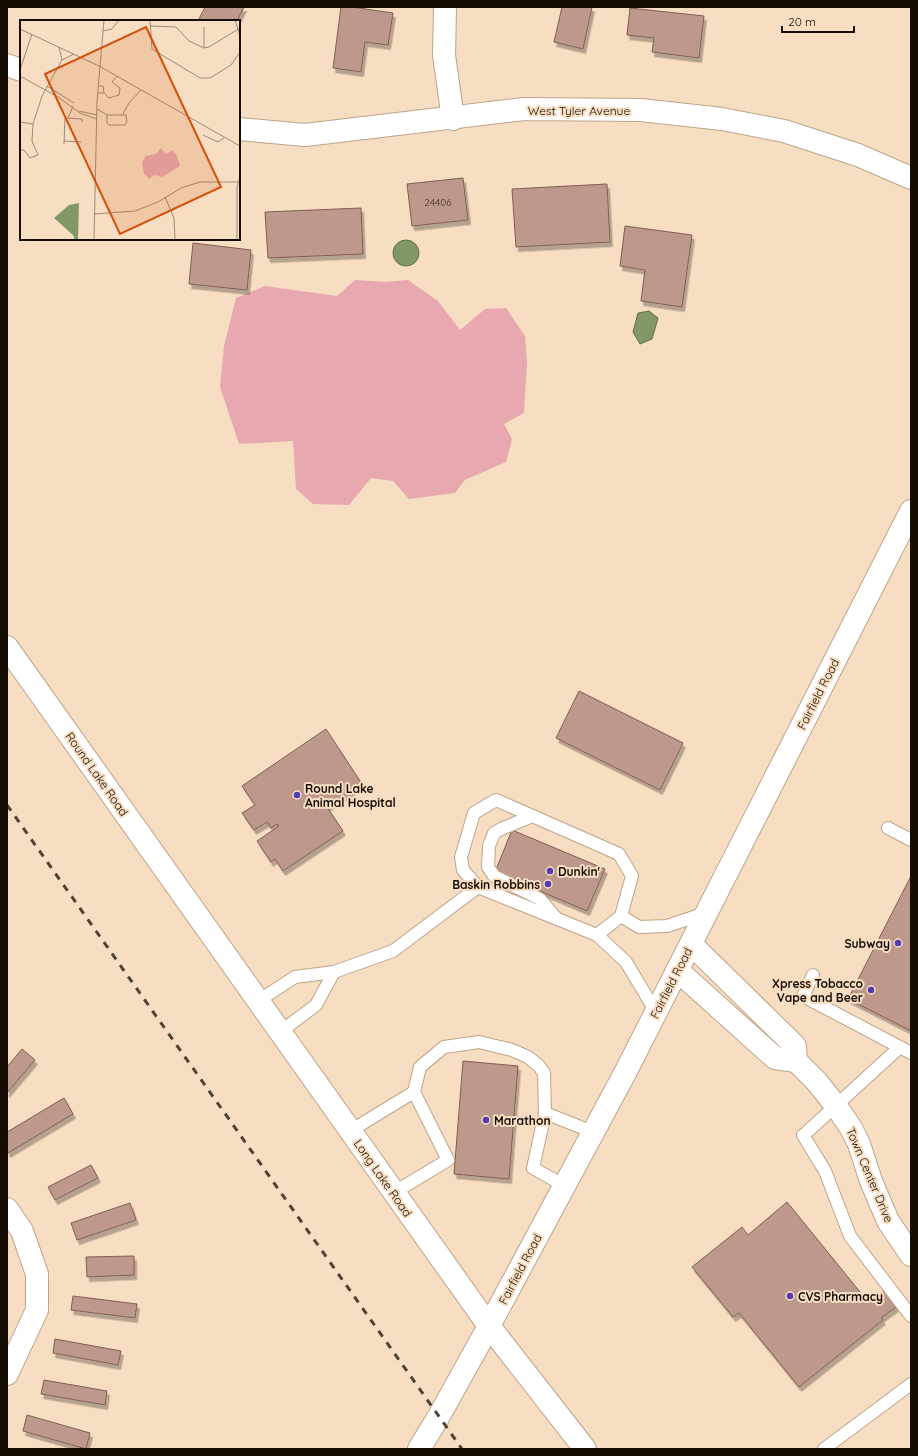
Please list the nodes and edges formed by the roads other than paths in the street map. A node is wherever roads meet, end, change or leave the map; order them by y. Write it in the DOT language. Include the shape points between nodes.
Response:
graph roads {
  1 [pos="445,7"];
  2 [pos="7,64"];
  3 [pos="20,70"];
  4 [pos="453,119"];
  5 [pos="240,129"];
  6 [pos="911,178"];
  7 [pos="911,511"];
  8 [pos="7,647"];
  9 [pos="533,816"];
  10 [pos="888,828"];
  11 [pos="911,840"];
  12 [pos="478,887"];
  13 [pos="188,902"];
  14 [pos="707,913"];
  15 [pos="621,916"];
  16 [pos="557,920"];
  17 [pos="597,935"];
  18 [pos="691,944"];
  19 [pos="677,970"];
  20 [pos="334,972"];
  21 [pos="813,975"];
  22 [pos="258,1001"];
  23 [pos="656,1012"];
  24 [pos="280,1032"];
  25 [pos="906,1050"];
  26 [pos="796,1061"];
  27 [pos="414,1092"];
  28 [pos="836,1106"];
  29 [pos="545,1113"];
  30 [pos="350,1131"];
  31 [pos="593,1132"];
  32 [pos="564,1186"];
  33 [pos="393,1193"];
  34 [pos="7,1209"];
  35 [pos="911,1255"];
  36 [pos="911,1316"];
  37 [pos="489,1326"];
  38 [pos="7,1374"];
  39 [pos="911,1384"];
  40 [pos="419,1449"];
  41 [pos="584,1449"];
  42 [pos="824,1449"];
  1 -- 4 [label="street" via="444,55"];
  2 -- 3 [label="street"];
  4 -- 5 [label="street, West Tyler Avenue" via="305,135"];
  4 -- 6 [label="street, West Tyler Avenue" via="524,109 641,110 722,119 784,131 858,155"];
  7 -- 14 [label="street, Fairfield Road"];
  8 -- 13 [label="street, Round Lake Road"];
  9 -- 12 [label="lane" via="496,800 474,813 461,857 463,870"];
  9 -- 15 [label="lane" via="619,854 632,876"];
  9 -- 16 [label="lane" via="494,833 489,846 488,867 494,876 540,899"];
  10 -- 11 [label="lane"];
  12 -- 16 [label="lane"];
  12 -- 20 [label="lane" via="393,951"];
  13 -- 22 [label="street, Long Lake Road"];
  14 -- 15 [label="lane" via="667,926 639,927"];
  14 -- 18 [label="street, Fairfield Road"];
  15 -- 17 [label="lane"];
  16 -- 17 [label="lane"];
  17 -- 23 [label="lane" via="626,962"];
  18 -- 19 [label="street, Fairfield Road"];
  18 -- 26 [label="street" via="795,1046"];
  19 -- 23 [label="street, Fairfield Road"];
  19 -- 26 [label="street" via="775,1058"];
  20 -- 22 [label="lane" via="295,977"];
  20 -- 24 [label="lane" via="316,1005"];
  21 -- 25 [label="lane" via="802,996"];
  22 -- 24 [label="street, Long Lake Road"];
  23 -- 31 [label="street, Fairfield Road"];
  24 -- 30 [label="street, Long Lake Road"];
  25 -- 28 [label="lane"];
  26 -- 28 [label="street, Town Center Drive"];
  27 -- 29 [label="lane" via="420,1067 444,1047 479,1042 512,1050 540,1066 544,1073"];
  27 -- 30 [label="lane"];
  27 -- 33 [label="lane" via="448,1160"];
  28 -- 35 [label="street, Town Center Drive" via="859,1144 888,1221"];
  28 -- 36 [label="lane" via="805,1133 825,1171 850,1236"];
  29 -- 31 [label="lane"];
  29 -- 32 [label="lane" via="533,1168"];
  30 -- 33 [label="street, Long Lake Road"];
  31 -- 32 [label="street, Fairfield Road"];
  32 -- 37 [label="street, Fairfield Road"];
  33 -- 37 [label="street, Long Lake Road"];
  34 -- 38 [label="street" via="22,1231 37,1274 37,1310"];
  37 -- 40 [label="street, Fairfield Road"];
  37 -- 41 [label="street, Long Lake Road"];
  39 -- 42 [label="lane"];
}
